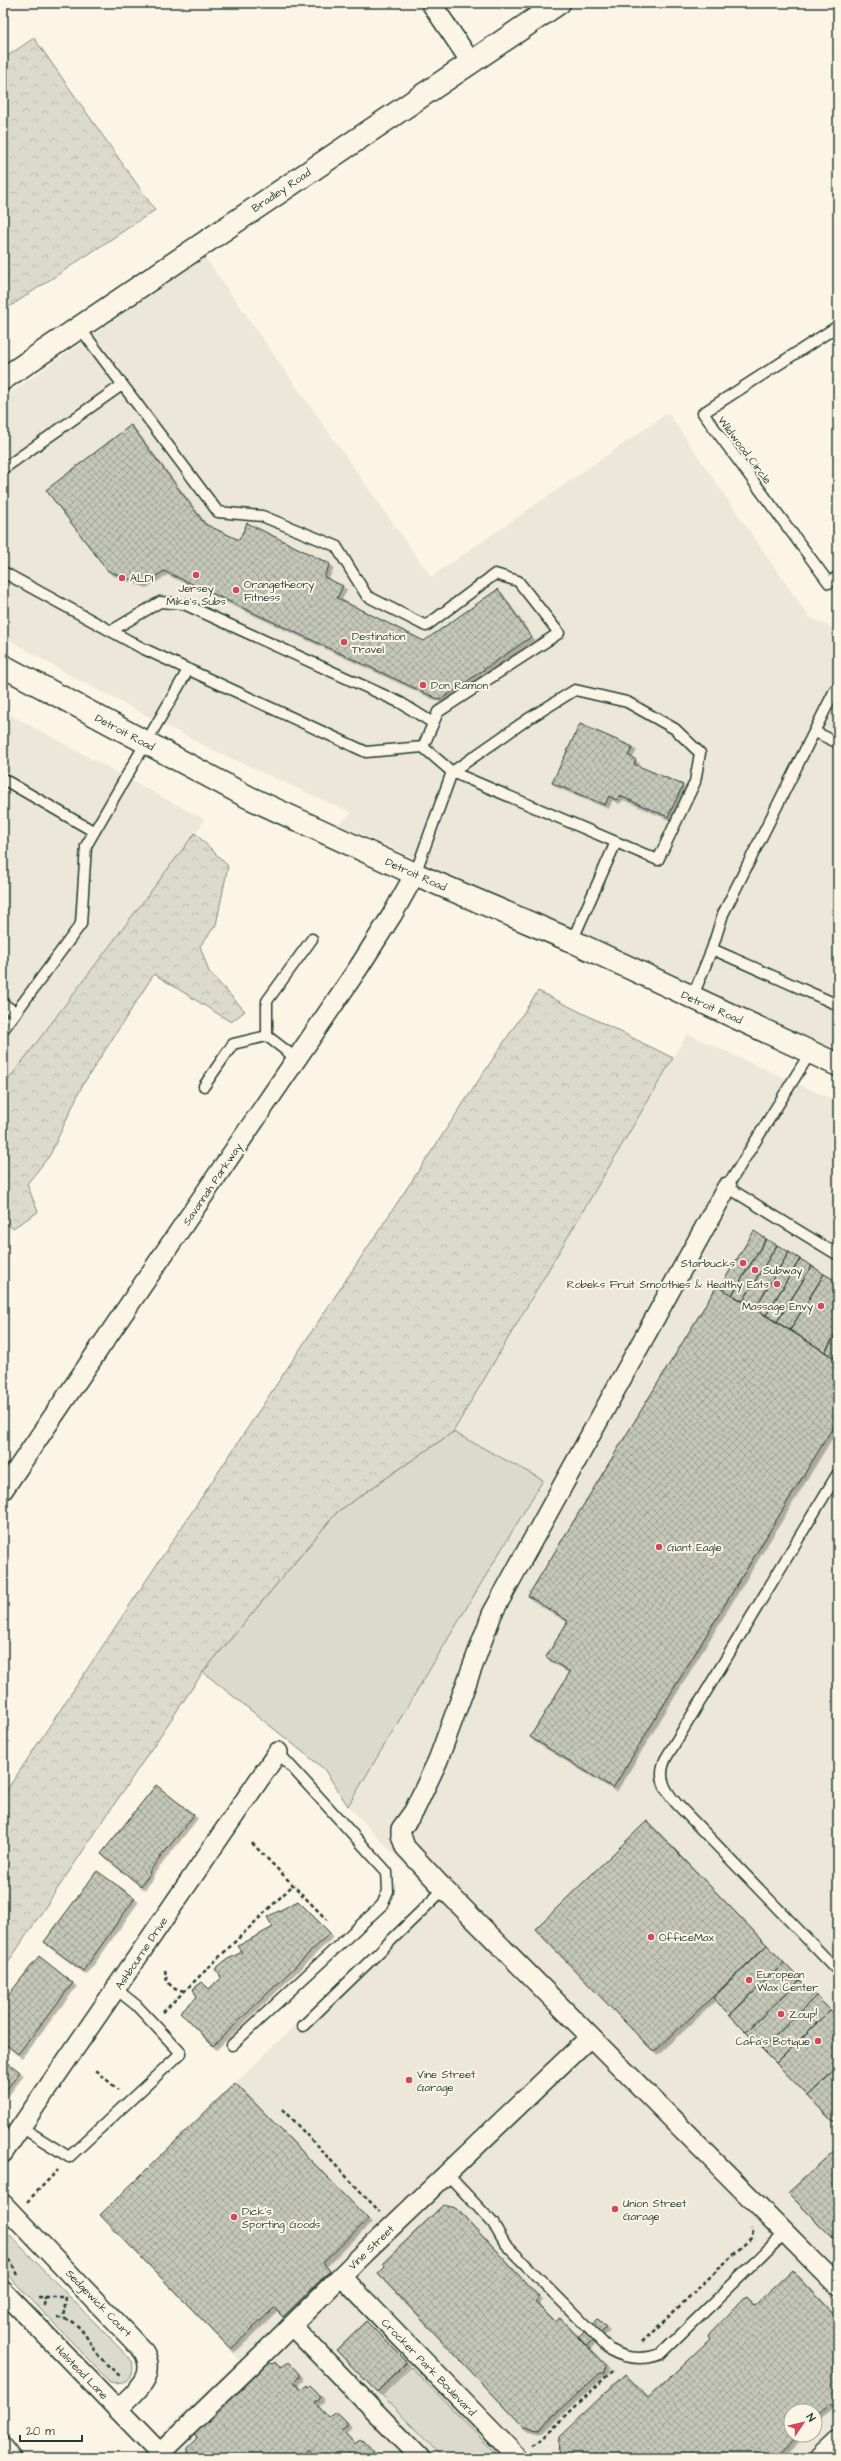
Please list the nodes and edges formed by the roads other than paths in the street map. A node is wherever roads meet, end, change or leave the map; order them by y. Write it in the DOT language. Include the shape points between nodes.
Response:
graph roads {
  1 [pos="431,3"];
  2 [pos="559,3"];
  3 [pos="471,62"];
  4 [pos="838,326"];
  5 [pos="80,328"];
  6 [pos="3,379"];
  7 [pos="122,384"];
  8 [pos="3,470"];
  9 [pos="3,572"];
  10 [pos="838,576"];
  11 [pos="111,631"];
  12 [pos="3,666"];
  13 [pos="188,670"];
  14 [pos="838,688"];
  15 [pos="434,723"];
  16 [pos="815,732"];
  17 [pos="838,743"];
  18 [pos="147,744"];
  19 [pos="423,747"];
  20 [pos="452,772"];
  21 [pos="3,779"];
  22 [pos="93,831"];
  23 [pos="616,842"];
  24 [pos="415,874"];
  25 [pos="312,939"];
  26 [pos="572,941"];
  27 [pos="712,949"];
  28 [pos="692,998"];
  29 [pos="3,1004"];
  30 [pos="838,1005"];
  31 [pos="15,1012"];
  32 [pos="3,1030"];
  33 [pos="266,1036"];
  34 [pos="810,1053"];
  35 [pos="297,1059"];
  36 [pos="838,1065"];
  37 [pos="204,1086"];
  38 [pos="727,1187"];
  39 [pos="838,1255"];
  40 [pos="838,1473"];
  41 [pos="3,1490"];
  42 [pos="278,1752"];
  43 [pos="444,1889"];
  44 [pos="838,1971"];
  45 [pos="116,1989"];
  46 [pos="303,2026"];
  47 [pos="590,2037"];
  48 [pos="232,2045"];
  49 [pos="21,2127"];
  50 [pos="3,2153"];
  51 [pos="448,2175"];
  52 [pos="3,2204"];
  53 [pos="785,2233"];
  54 [pos="341,2276"];
  55 [pos="838,2286"];
  56 [pos="3,2291"];
  57 [pos="292,2326"];
  58 [pos="118,2409"];
  59 [pos="3,2441"];
  60 [pos="838,2442"];
  61 [pos="157,2456"];
  62 [pos="16,2458"];
  63 [pos="420,2458"];
  64 [pos="518,2458"];
  65 [pos="821,2458"];
  1 -- 3 [label="street"];
  2 -- 3 [label="main road, Bradley Road"];
  3 -- 5 [label="main road, Bradley Road"];
  4 -- 10 [label="lane, Wildwood Circle" via="703,413 829,583"];
  5 -- 6 [label="main road, Bradley Road"];
  5 -- 7 [label="lane"];
  7 -- 8 [label="lane"];
  7 -- 15 [label="lane" via="218,512 262,516 336,546 367,596 426,626 495,574 518,581 559,633 438,712"];
  9 -- 11 [label="lane"];
  11 -- 13 [label="lane"];
  11 -- 15 [label="lane" via="160,602 184,604 401,703"];
  12 -- 18 [label="main road, Detroit Road"];
  13 -- 18 [label="lane"];
  13 -- 19 [label="lane" via="366,752"];
  14 -- 16 [label="lane"];
  15 -- 19 [label="lane"];
  16 -- 17 [label="lane"];
  16 -- 27 [label="lane" via="722,914"];
  18 -- 22 [label="lane"];
  18 -- 24 [label="main road, Detroit Road" via="248,797"];
  19 -- 20 [label="lane"];
  20 -- 23 [label="lane"];
  20 -- 23 [label="lane" via="575,690 627,702 675,729 700,753 695,782 658,860"];
  20 -- 24 [label="lane"];
  21 -- 22 [label="lane"];
  22 -- 31 [label="lane" via="86,846 81,924"];
  23 -- 26 [label="lane"];
  24 -- 26 [label="main road, Detroit Road"];
  24 -- 35 [label="street, Savannah Parkway" via="392,915"];
  25 -- 33 [label="lane" via="267,1001"];
  26 -- 28 [label="main road, Detroit Road"];
  27 -- 28 [label="lane"];
  27 -- 30 [label="lane"];
  28 -- 34 [label="main road, Detroit Road"];
  29 -- 31 [label="lane"];
  31 -- 32 [label="lane"];
  33 -- 35 [label="lane"];
  33 -- 37 [label="lane" via="233,1044"];
  34 -- 36 [label="main road, Detroit Road"];
  34 -- 38 [label="lane"];
  35 -- 41 [label="street, Savannah Parkway"];
  38 -- 39 [label="lane"];
  38 -- 43 [label="street" via="492,1614 438,1760 414,1811 401,1829 405,1847"];
  40 -- 44 [label="lane" via="666,1758 662,1777 664,1788 676,1804"];
  42 -- 45 [label="street, Ashbourne Drive"];
  42 -- 48 [label="lane" via="387,1872 388,1892 382,1905"];
  43 -- 46 [label="lane"];
  43 -- 47 [label="street"];
  45 -- 49 [label="street, Ashbourne Drive"];
  45 -- 49 [label="lane" via="136,2005 181,2053 69,2158"];
  47 -- 51 [label="street, Vine Street"];
  47 -- 53 [label="street"];
  49 -- 50 [label="street, Ashbourne Drive"];
  51 -- 53 [label="lane" via="493,2223 505,2244 610,2350 630,2357 656,2356 665,2351"];
  51 -- 54 [label="street, Vine Street"];
  52 -- 58 [label="street, Sedgewick Court" via="144,2352 149,2363 147,2380"];
  53 -- 55 [label="street"];
  54 -- 57 [label="street, Vine Street"];
  54 -- 64 [label="street, Crocker Park Boulevard"];
  56 -- 58 [label="street, Halstead Lane"];
  57 -- 61 [label="street, Vine Street"];
  57 -- 63 [label="street"];
  58 -- 61 [label="street, Halstead Lane"];
  59 -- 62 [label="lane"];
  60 -- 65 [label="main road"];
}
